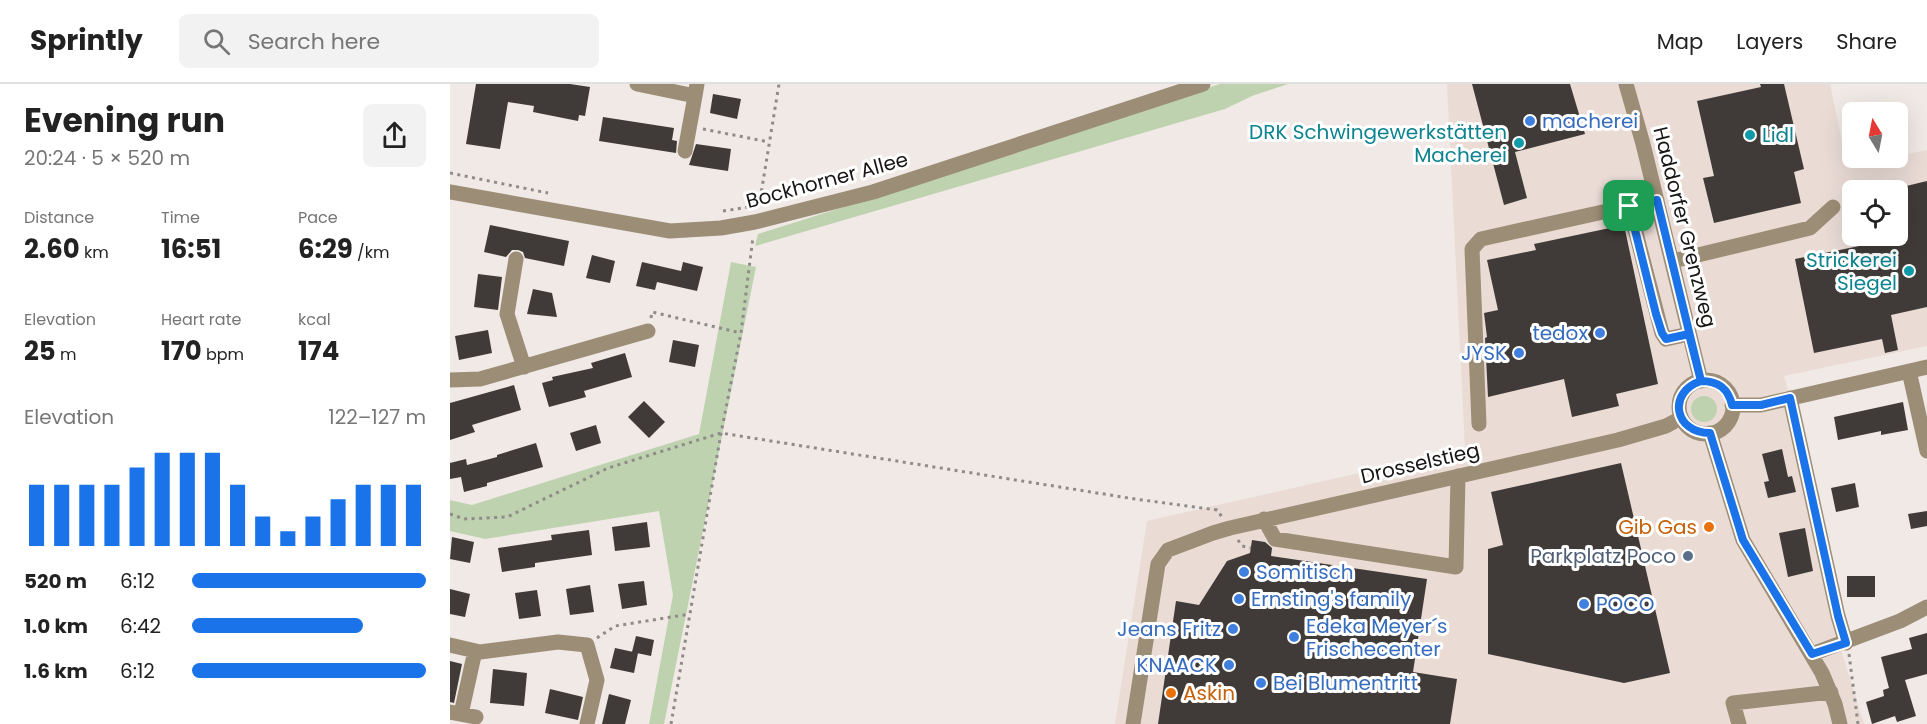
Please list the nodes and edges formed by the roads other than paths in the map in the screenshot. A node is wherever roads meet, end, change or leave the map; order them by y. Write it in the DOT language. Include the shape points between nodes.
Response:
graph roads {
  1 [pos="637,84"];
  2 [pos="1203,84"];
  3 [pos="1626,84"];
  4 [pos="696,90"];
  5 [pos="685,151"];
  6 [pos="450,192"];
  7 [pos="1657,200"];
  8 [pos="1629,206"];
  9 [pos="1833,207"];
  10 [pos="516,259"];
  11 [pos="1673,261"];
  12 [pos="648,331"];
  13 [pos="1689,334"];
  14 [pos="524,367"];
  15 [pos="1927,367"];
  16 [pos="1909,371"];
  17 [pos="450,380"];
  18 [pos="1701,381"];
  19 [pos="1790,398"];
  20 [pos="1732,405"];
  21 [pos="1681,418"];
  22 [pos="1479,424"];
  23 [pos="1710,433"];
  24 [pos="1927,451"];
  25 [pos="1458,476"];
  26 [pos="1264,519"];
  27 [pos="1927,607"];
  28 [pos="1846,643"];
  29 [pos="450,645"];
  30 [pos="476,651"];
  31 [pos="1812,654"];
  32 [pos="1831,692"];
  33 [pos="462,714"];
  34 [pos="587,724"];
  35 [pos="1133,724"];
  36 [pos="1739,724"];
  37 [pos="1840,724"];
  1 -- 4 [label="street"];
  2 -- 6 [label="street, Bockhorner Allee" via="873,192 721,228 670,231"];
  3 -- 7 [label="street, Haddorfer Grenzweg"];
  4 -- 5 [label="street"];
  7 -- 8 [label="street"];
  7 -- 11 [label="street, Haddorfer Grenzweg"];
  8 -- 13 [label="street" via="1662,333 1666,339"];
  8 -- 22 [label="street" via="1481,239 1472,249"];
  9 -- 11 [label="street" via="1810,228"];
  10 -- 14 [label="street" via="507,314"];
  11 -- 13 [label="street, Haddorfer Grenzweg"];
  12 -- 14 [label="street"];
  13 -- 18 [label="street, Haddorfer Grenzweg"];
  14 -- 17 [label="street" via="480,380"];
  15 -- 16 [label="street"];
  16 -- 19 [label="street"];
  16 -- 24 [label="street"];
  18 -- 20 [label="street" via="1725,389"];
  18 -- 21 [label="street" via="1682,394"];
  19 -- 20 [label="street" via="1761,405"];
  19 -- 28 [label="street"];
  20 -- 23 [label="street" via="1729,420"];
  21 -- 23 [label="street" via="1693,431"];
  21 -- 25 [label="street, Drosselstieg" via="1621,447"];
  23 -- 31 [label="street" via="1743,540"];
  25 -- 26 [label="street, Drosselstieg"];
  25 -- 26 [label="street" via="1456,567 1275,539"];
  26 -- 35 [label="street, Drosselstieg" via="1168,550 1158,564"];
  27 -- 28 [label="street"];
  28 -- 31 [label="street"];
  29 -- 30 [label="street"];
  30 -- 33 [label="street"];
  30 -- 34 [label="street" via="558,642 586,645 597,680"];
  31 -- 32 [label="street"];
  32 -- 36 [label="street" via="1732,703"];
  32 -- 37 [label="street"];
}
